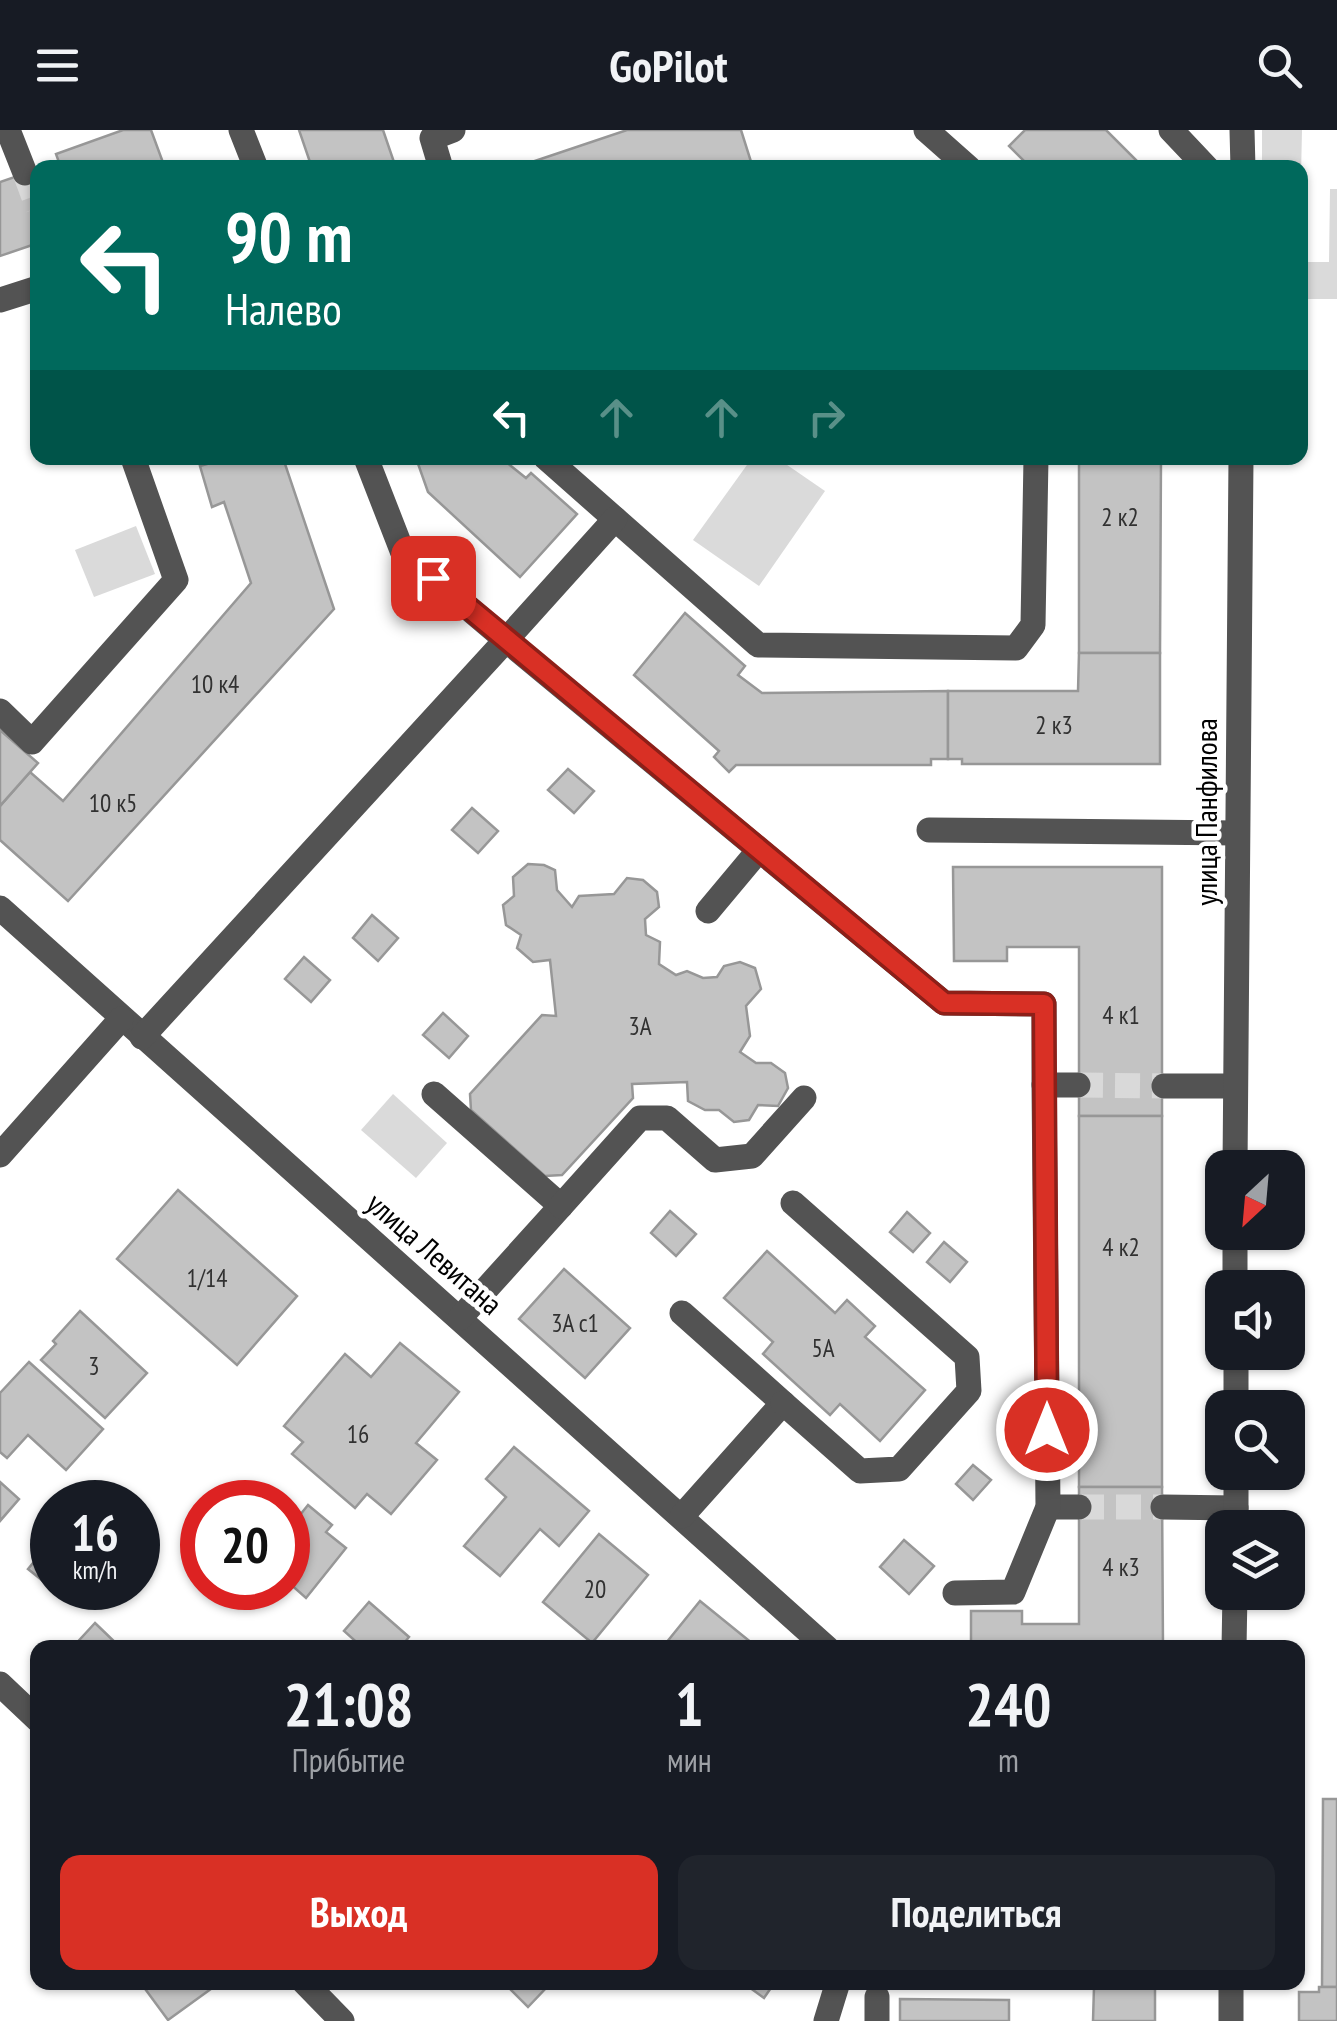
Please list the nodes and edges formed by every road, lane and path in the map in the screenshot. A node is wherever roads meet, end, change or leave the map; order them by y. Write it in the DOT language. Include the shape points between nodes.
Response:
graph roads {
  1 [pos="8,130"];
  2 [pos="242,130"];
  3 [pos="926,130"];
  4 [pos="1171,130"];
  5 [pos="1242,130"];
  6 [pos="438,133"];
  7 [pos="253,160"];
  8 [pos="440,160"];
  9 [pos="960,160"];
  10 [pos="1199,160"];
  11 [pos="1243,160"];
  12 [pos="25,173"];
  13 [pos="30,291"];
  14 [pos="0,300"];
  15 [pos="135,465"];
  16 [pos="369,465"];
  17 [pos="554,465"];
  18 [pos="1036,465"];
  19 [pos="1241,465"];
  20 [pos="615,519"];
  21 [pos="506,640"];
  22 [pos="0,711"];
  23 [pos="928,830"];
  24 [pos="1238,833"];
  25 [pos="759,850"];
  26 [pos="0,908"];
  27 [pos="708,911"];
  28 [pos="122,1018"];
  29 [pos="142,1037"];
  30 [pos="1044,1085"];
  31 [pos="1078,1085"];
  32 [pos="1164,1086"];
  33 [pos="1235,1086"];
  34 [pos="434,1094"];
  35 [pos="804,1098"];
  36 [pos="1235,1150"];
  37 [pos="0,1155"];
  38 [pos="794,1203"];
  39 [pos="562,1206"];
  40 [pos="682,1313"];
  41 [pos="460,1318"];
  42 [pos="784,1403"];
  43 [pos="1048,1507"];
  44 [pos="1079,1507"];
  45 [pos="1163,1508"];
  46 [pos="1205,1514"];
  47 [pos="682,1516"];
  48 [pos="956,1594"];
  49 [pos="1235,1610"];
  50 [pos="819,1640"];
  51 [pos="1234,1640"];
  52 [pos="0,1684"];
  53 [pos="30,1712"];
  54 [pos="312,1990"];
  55 [pos="836,1990"];
  56 [pos="1231,1990"];
  57 [pos="342,2021"];
  58 [pos="826,2021"];
  59 [pos="1231,2021"];
  1 -- 12 [label="street"];
  2 -- 7 [label="street"];
  3 -- 9 [label="street"];
  4 -- 10 [label="street"];
  5 -- 11 [label="street"];
  6 -- 8 [label="street"];
  13 -- 14 [label="street"];
  15 -- 22 [label="street" via="176,580 32,742"];
  16 -- 21 [label="street" via="403,553"];
  17 -- 20 [label="street"];
  18 -- 20 [label="street" via="1033,625 1016,648 758,645"];
  19 -- 24 [label="street, улица Панфилова"];
  20 -- 21 [label="street"];
  21 -- 25 [label="street"];
  21 -- 29 [label="street"];
  23 -- 24 [label="street"];
  24 -- 33 [label="street, улица Панфилова"];
  25 -- 27 [label="street"];
  25 -- 30 [label="street" via="944,1003 1044,1004"];
  26 -- 28 [label="street, улица Левитана"];
  28 -- 29 [label="street, улица Левитана"];
  28 -- 37 [label="street"];
  29 -- 41 [label="street, улица Левитана"];
  30 -- 31 [label="street"];
  30 -- 43 [label="street"];
  32 -- 33 [label="street"];
  33 -- 36 [label="street, улица Панфилова"];
  34 -- 39 [label="street"];
  35 -- 39 [label="street" via="752,1156 715,1160 667,1118 640,1118"];
  38 -- 42 [label="street" via="966,1357 968,1391 899,1469 860,1471"];
  39 -- 41 [label="street"];
  40 -- 42 [label="street"];
  41 -- 47 [label="street, улица Левитана"];
  42 -- 47 [label="street"];
  43 -- 44 [label="street"];
  43 -- 48 [label="street" via="1014,1592"];
  45 -- 46 [label="street"];
  47 -- 50 [label="street, улица Левитана"];
  49 -- 51 [label="street"];
  52 -- 53 [label="street"];
  54 -- 57 [label="street"];
  55 -- 58 [label="street"];
  56 -- 59 [label="street"];
}
